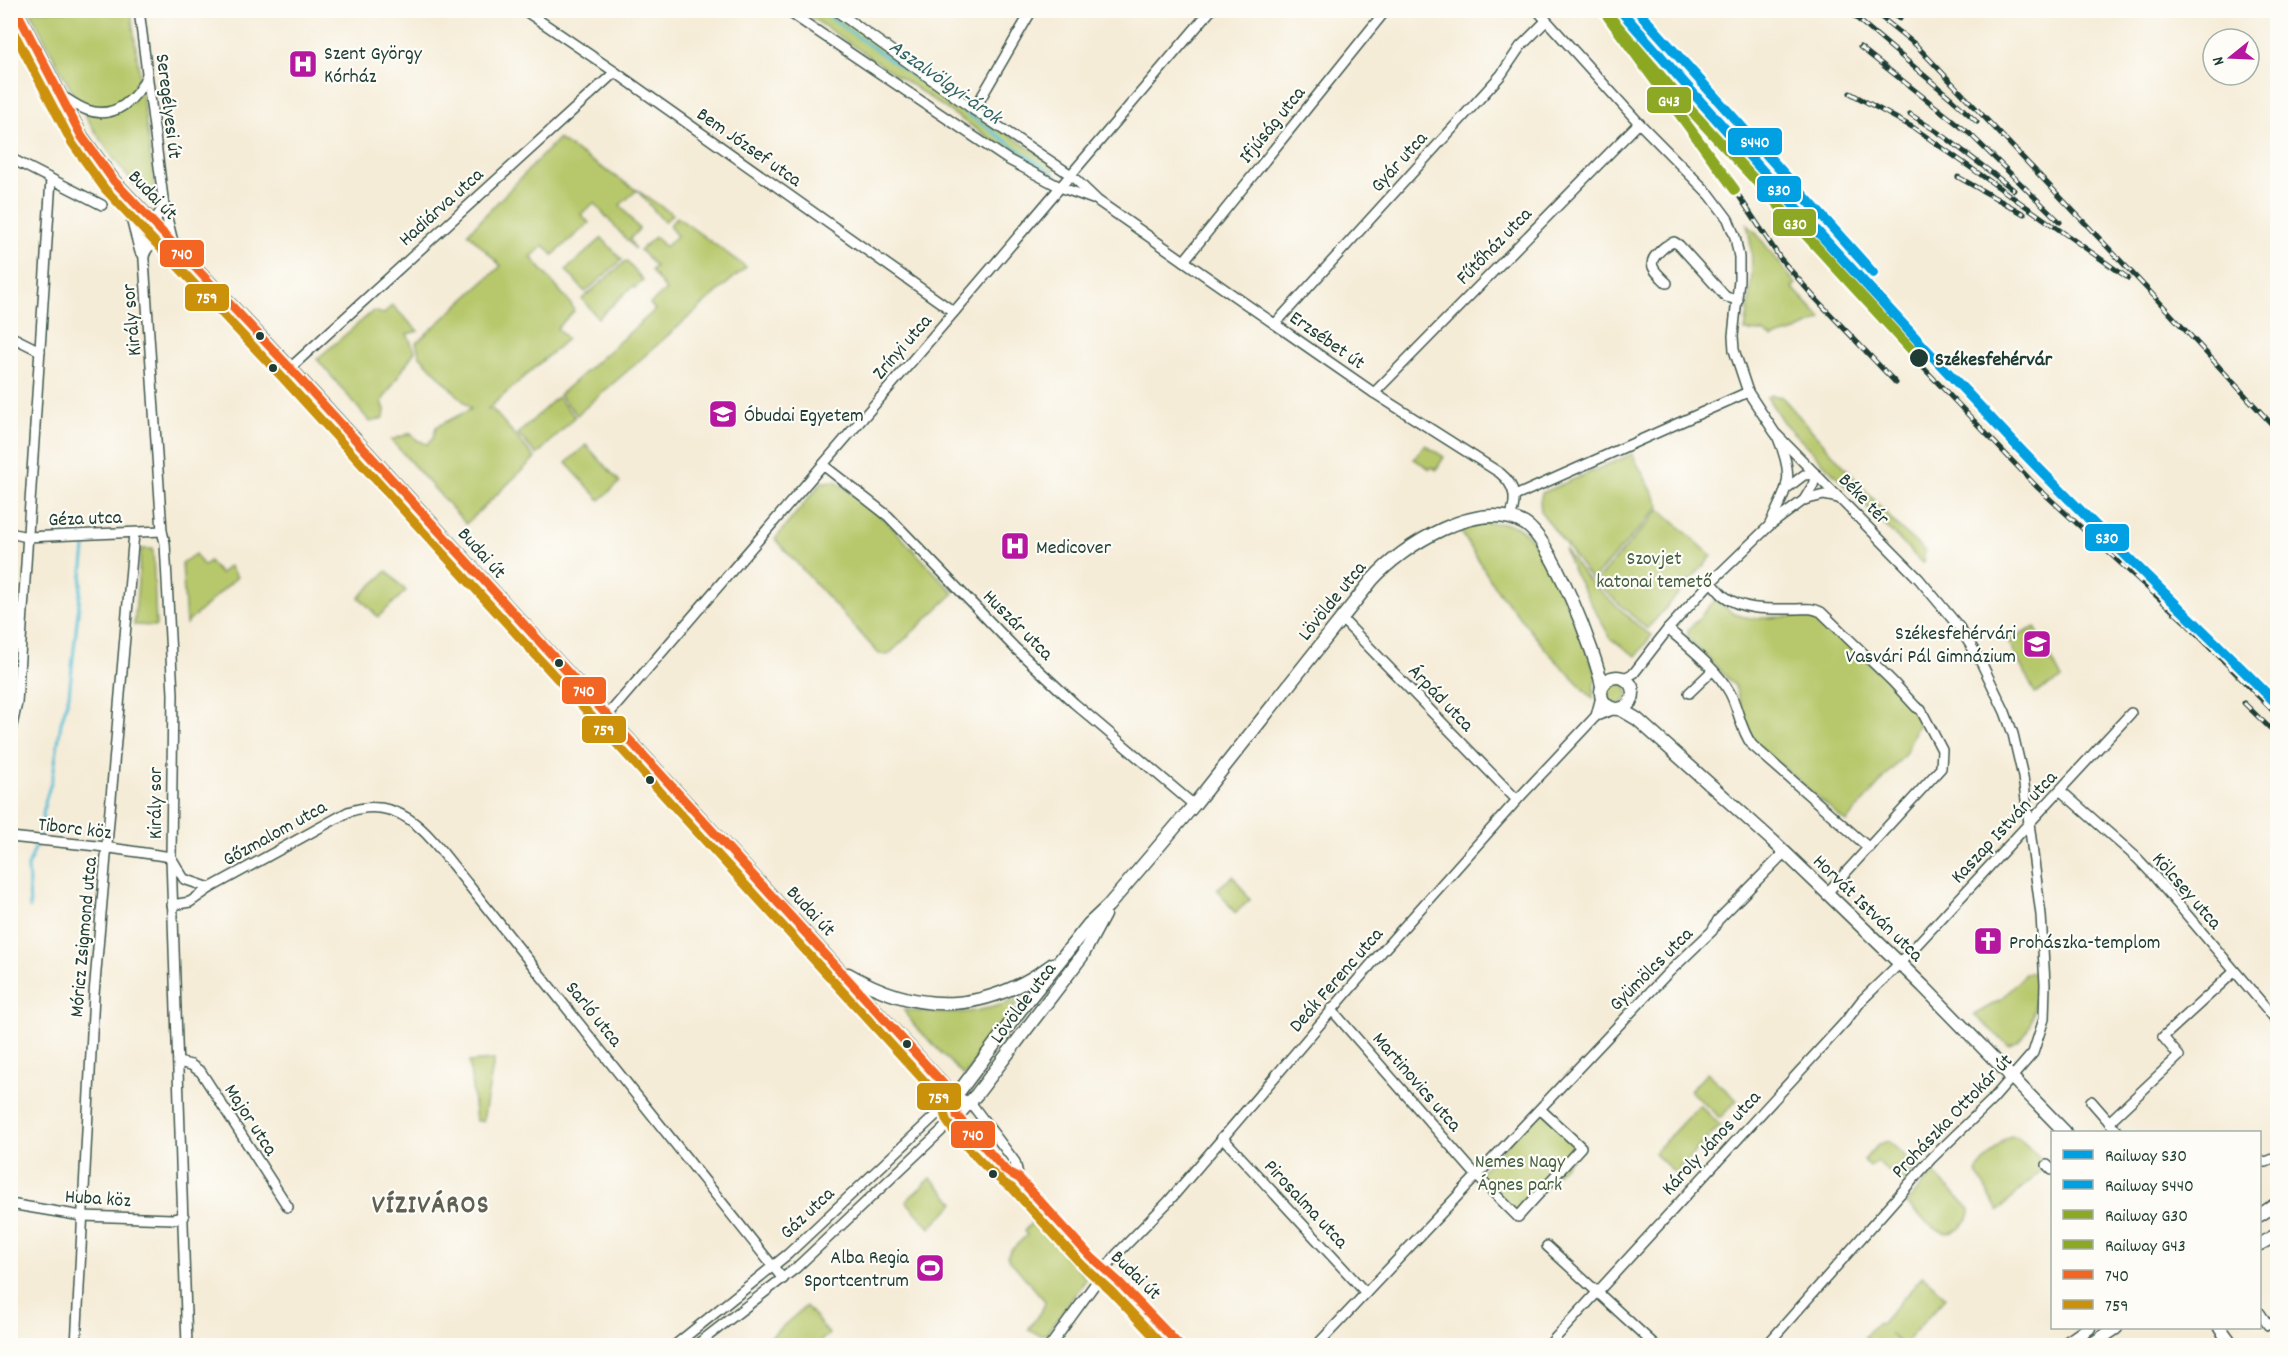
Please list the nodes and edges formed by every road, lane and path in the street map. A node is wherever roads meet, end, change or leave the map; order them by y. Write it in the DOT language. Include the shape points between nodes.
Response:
graph roads {
  1 [pos="16,10"];
  2 [pos="139,10"];
  3 [pos="524,10"];
  4 [pos="786,10"];
  5 [pos="835,10"];
  6 [pos="1032,10"];
  7 [pos="1210,10"];
  8 [pos="1386,10"];
  9 [pos="1537,10"];
  10 [pos="1546,21"];
  11 [pos="615,72"];
  12 [pos="148,73"];
  13 [pos="58,93"];
  14 [pos="974,110"];
  15 [pos="1639,123"];
  16 [pos="10,158"];
  17 [pos="1071,175"];
  18 [pos="51,179"];
  19 [pos="1060,187"];
  20 [pos="123,190"];
  21 [pos="1098,201"];
  22 [pos="102,205"];
  23 [pos="164,206"];
  24 [pos="155,223"];
  25 [pos="173,242"];
  26 [pos="1184,261"];
  27 [pos="143,262"];
  28 [pos="1667,283"];
  29 [pos="1738,300"];
  30 [pos="954,312"];
  31 [pos="1275,324"];
  32 [pos="10,336"];
  33 [pos="40,351"];
  34 [pos="290,368"];
  35 [pos="1749,392"];
  36 [pos="1374,393"];
  37 [pos="1775,433"];
  38 [pos="823,465"];
  39 [pos="1816,474"];
  40 [pos="1787,489"];
  41 [pos="1515,496"];
  42 [pos="1839,498"];
  43 [pos="1804,500"];
  44 [pos="1510,518"];
  45 [pos="1769,526"];
  46 [pos="162,531"];
  47 [pos="10,533"];
  48 [pos="135,533"];
  49 [pos="27,537"];
  50 [pos="1711,582"];
  51 [pos="1341,618"];
  52 [pos="1959,627"];
  53 [pos="1668,629"];
  54 [pos="1599,668"];
  55 [pos="1712,670"];
  56 [pos="1626,678"];
  57 [pos="1602,692"];
  58 [pos="1689,693"];
  59 [pos="593,701"];
  60 [pos="1631,701"];
  61 [pos="617,704"];
  62 [pos="1617,709"];
  63 [pos="2131,713"];
  64 [pos="606,716"];
  65 [pos="1596,716"];
  66 [pos="1637,718"];
  67 [pos="10,734"];
  68 [pos="2061,791"];
  69 [pos="1517,800"];
  70 [pos="1194,805"];
  71 [pos="356,809"];
  72 [pos="2030,824"];
  73 [pos="10,837"];
  74 [pos="107,848"];
  75 [pos="1869,848"];
  76 [pos="1785,852"];
  77 [pos="171,857"];
  78 [pos="210,888"];
  79 [pos="1827,893"];
  80 [pos="172,904"];
  81 [pos="1108,906"];
  82 [pos="1068,952"];
  83 [pos="1900,963"];
  84 [pos="840,969"];
  85 [pos="2235,972"];
  86 [pos="1331,1009"];
  87 [pos="2277,1023"];
  88 [pos="178,1062"];
  89 [pos="2012,1078"];
  90 [pos="955,1097"];
  91 [pos="2091,1101"];
  92 [pos="970,1102"];
  93 [pos="1540,1109"];
  94 [pos="957,1116"];
  95 [pos="2109,1122"];
  96 [pos="2064,1131"];
  97 [pos="2117,1131"];
  98 [pos="1222,1137"];
  99 [pos="2277,1157"];
  100 [pos="2261,1161"];
  101 [pos="1477,1176"];
  102 [pos="1019,1178"];
  103 [pos="2277,1203"];
  104 [pos="10,1204"];
  105 [pos="288,1208"];
  106 [pos="2261,1214"];
  107 [pos="82,1216"];
  108 [pos="184,1217"];
  109 [pos="2277,1234"];
  110 [pos="2261,1243"];
  111 [pos="1547,1246"];
  112 [pos="773,1266"];
  113 [pos="1104,1269"];
  114 [pos="783,1279"];
  115 [pos="1597,1292"];
  116 [pos="1366,1293"];
  117 [pos="2261,1315"];
  118 [pos="2277,1318"];
  119 [pos="2088,1329"];
  120 [pos="2114,1329"];
  121 [pos="2221,1329"];
  122 [pos="76,1346"];
  123 [pos="187,1346"];
  124 [pos="674,1346"];
  125 [pos="695,1346"];
  126 [pos="1050,1346"];
  127 [pos="1180,1346"];
  128 [pos="1316,1346"];
  129 [pos="1548,1346"];
  130 [pos="1656,1346"];
  131 [pos="1766,1346"];
  132 [pos="2063,1346"];
  133 [pos="2089,1346"];
  134 [pos="2233,1346"];
  1 -- 13 [label="main road, Budai út"];
  2 -- 12 [label="street, Seregélyesi út"];
  3 -- 11 [label="street, Bem József utca"];
  4 -- 19 [label="street, Erzsébet út" via="1007,159"];
  5 -- 14 [label="street, Erzsébet út"];
  6 -- 14 [label="street"];
  7 -- 17 [label="street, Zrínyi utca"];
  8 -- 26 [label="street, Ifjúság utca"];
  9 -- 10 [label="street, Béke tér"];
  10 -- 15 [label="street, Béke tér"];
  10 -- 31 [label="street, Gyár utca"];
  11 -- 30 [label="street, Bem József utca"];
  11 -- 34 [label="street, Hadiárva utca"];
  12 -- 13 [label="street" via="132,100 112,110 87,110"];
  12 -- 23 [label="street, Seregélyesi út"];
  13 -- 20 [label="main road, Budai út" via="94,155"];
  14 -- 17 [label="street, Erzsébet út"];
  15 -- 29 [label="street, Béke tér" via="1710,195 1728,219 1739,257"];
  15 -- 36 [label="street, Fűtőház utca"];
  16 -- 18 [label="street"];
  17 -- 19 [label="street, Zrínyi utca"];
  17 -- 21 [label="street, Erzsébet út"];
  18 -- 22 [label="street"];
  18 -- 33 [label="street"];
  19 -- 21 [label="street, Erzsébet út"];
  19 -- 30 [label="street, Zrínyi utca"];
  20 -- 24 [label="main road, Budai út"];
  20 -- 27 [label="street, Király sor"];
  21 -- 26 [label="street, Erzsébet út"];
  23 -- 24 [label="street"];
  23 -- 25 [label="street, Seregélyesi út"];
  24 -- 25 [label="main road, Budai út"];
  24 -- 27 [label="street, Király sor" via="144,239"];
  25 -- 27 [label="street, Király sor" via="153,243 146,249"];
  25 -- 34 [label="main road, Budai út"];
  26 -- 31 [label="street, Erzsébet út"];
  27 -- 46 [label="street, Király sor"];
  28 -- 29 [label="street" via="1651,263 1667,244 1674,242 1726,297"];
  29 -- 35 [label="street, Béke tér" via="1734,350"];
  30 -- 38 [label="street, Zrínyi utca"];
  31 -- 36 [label="street, Erzsébet út"];
  32 -- 33 [label="street"];
  33 -- 49 [label="street"];
  34 -- 59 [label="main road, Budai út"];
  35 -- 37 [label="street, Béke tér"];
  35 -- 41 [label="street"];
  36 -- 41 [label="street, Erzsébet út" via="1500,473"];
  37 -- 39 [label="street, Béke tér"];
  37 -- 40 [label="street" via="1789,470"];
  38 -- 61 [label="street, Zrínyi utca"];
  38 -- 70 [label="street, Huszár utca" via="888,516 1015,648"];
  39 -- 40 [label="street" via="1804,476"];
  39 -- 42 [label="street, Béke tér"];
  39 -- 43 [label="street"];
  40 -- 45 [label="street"];
  41 -- 44 [label="street"];
  42 -- 43 [label="street" via="1824,495"];
  42 -- 52 [label="street, Béke tér" via="1928,589"];
  43 -- 45 [label="street"];
  44 -- 51 [label="main road, Lövölde utca" via="1471,520 1415,544 1382,569"];
  44 -- 54 [label="main road" via="1532,530 1548,550"];
  45 -- 50 [label="street"];
  46 -- 48 [label="street, Géza utca"];
  46 -- 77 [label="street, Király sor" via="173,694"];
  47 -- 49 [label="street, Géza utca"];
  48 -- 49 [label="street, Géza utca"];
  48 -- 74 [label="street, Móricz Zsigmond utca"];
  49 -- 67 [label="street" via="17,703"];
  50 -- 53 [label="street"];
  50 -- 75 [label="street" via="1735,603 1777,609 1811,607 1821,612 1921,710 1931,726 1942,750 1941,768"];
  51 -- 69 [label="street, Árpád utca"];
  51 -- 70 [label="main road, Lövölde utca"];
  52 -- 72 [label="street, Prohászka Ottokár út" via="2007,717"];
  53 -- 55 [label="street"];
  53 -- 56 [label="street"];
  54 -- 56 [label="main road"];
  54 -- 57 [label="main road"];
  55 -- 58 [label="street"];
  55 -- 75 [label="street" via="1730,694 1752,745"];
  56 -- 57 [label="main road"];
  56 -- 60 [label="main road, Horvát István utca" via="1633,696"];
  57 -- 62 [label="main road, Horvát István utca" via="1606,705"];
  57 -- 65 [label="street, Deák Ferenc utca"];
  59 -- 61 [label="street"];
  59 -- 64 [label="main road, Budai út"];
  60 -- 62 [label="main road"];
  60 -- 66 [label="main road, Horvát István utca"];
  61 -- 64 [label="street, Zrínyi utca"];
  62 -- 65 [label="street, Deák Ferenc utca"];
  62 -- 66 [label="main road, Horvát István utca"];
  63 -- 68 [label="street, Kaszap István utca"];
  64 -- 84 [label="main road, Budai út"];
  65 -- 69 [label="street, Deák Ferenc utca"];
  66 -- 76 [label="main road, Horvát István utca"];
  68 -- 72 [label="street, Kaszap István utca"];
  68 -- 85 [label="street, Kölcsey utca" via="2137,858"];
  69 -- 86 [label="street, Deák Ferenc utca"];
  70 -- 81 [label="main road, Lövölde utca"];
  71 -- 78 [label="street, Gőzmalom utca"];
  71 -- 112 [label="street, Sarló utca" via="394,810 419,825"];
  72 -- 83 [label="street, Kaszap István utca"];
  72 -- 89 [label="street, Prohászka Ottokár út" via="2043,945 2044,1019 2033,1053"];
  73 -- 74 [label="street, Tiborc köz"];
  74 -- 77 [label="street, Tiborc köz"];
  74 -- 107 [label="street, Móricz Zsigmond utca" via="94,994"];
  75 -- 79 [label="street"];
  76 -- 79 [label="main road, Horvát István utca"];
  76 -- 93 [label="street, Gyümölcs utca"];
  77 -- 78 [label="street, Gőzmalom utca" via="184,879"];
  77 -- 80 [label="street, Király sor"];
  78 -- 80 [label="street, Gőzmalom utca" via="190,902"];
  79 -- 83 [label="main road, Horvát István utca"];
  80 -- 88 [label="street, Király sor"];
  81 -- 82 [label="main road, Lövölde utca"];
  81 -- 92 [label="main road, Lövölde utca" via="1083,956"];
  82 -- 84 [label="main road, Lövölde utca" via="1009,991 953,1004 893,995"];
  82 -- 90 [label="main road, Lövölde utca"];
  83 -- 89 [label="main road, Horvát István utca"];
  83 -- 115 [label="street, Károly János utca"];
  84 -- 90 [label="main road, Budai út"];
  85 -- 87 [label="street, Kölcsey utca"];
  85 -- 95 [label="street" via="2163,1037 2179,1056"];
  86 -- 98 [label="street, Deák Ferenc utca"];
  86 -- 101 [label="street, Martinovics utca"];
  88 -- 105 [label="street, Major utca" via="201,1072"];
  88 -- 108 [label="street, Király sor"];
  89 -- 96 [label="main road, Horvát István utca"];
  89 -- 131 [label="street, Prohászka Ottokár út" via="1931,1160"];
  90 -- 92 [label="street, Budai út"];
  90 -- 94 [label="street"];
  90 -- 112 [label="street, Gáz utca"];
  91 -- 95 [label="street"];
  92 -- 94 [label="main road, Lövölde utca"];
  92 -- 102 [label="street, Budai út" via="1015,1162"];
  93 -- 101 [label="street, Gyümölcs utca"];
  93 -- 101 [label="street, Martinovics utca" via="1581,1147 1518,1217"];
  94 -- 102 [label="street, Budai út" via="1006,1171"];
  94 -- 114 [label="street, Gáz utca"];
  95 -- 97 [label="street"];
  98 -- 113 [label="street, Deák Ferenc utca" via="1168,1202"];
  98 -- 116 [label="street, Pirosalma utca"];
  99 -- 100 [label="street"];
  101 -- 116 [label="street, Gyümölcs utca"];
  102 -- 113 [label="street, Budai út"];
  103 -- 106 [label="main road"];
  104 -- 107 [label="street, Huba köz"];
  107 -- 108 [label="street, Huba köz"];
  107 -- 122 [label="street, Móricz Zsigmond utca"];
  108 -- 123 [label="street, Király sor"];
  109 -- 110 [label="main road"];
  111 -- 115 [label="street"];
  112 -- 114 [label="street, Sarló utca"];
  112 -- 124 [label="street, Gáz utca"];
  113 -- 126 [label="street, Deák Ferenc utca"];
  113 -- 127 [label="street, Budai út"];
  114 -- 125 [label="street, Gáz utca"];
  115 -- 129 [label="street, Károly János utca"];
  115 -- 130 [label="street"];
  116 -- 128 [label="street, Gyümölcs utca"];
  117 -- 118 [label="street" via="2268,1324"];
  119 -- 132 [label="main road"];
  120 -- 133 [label="main road"];
  121 -- 134 [label="main road"];
}
